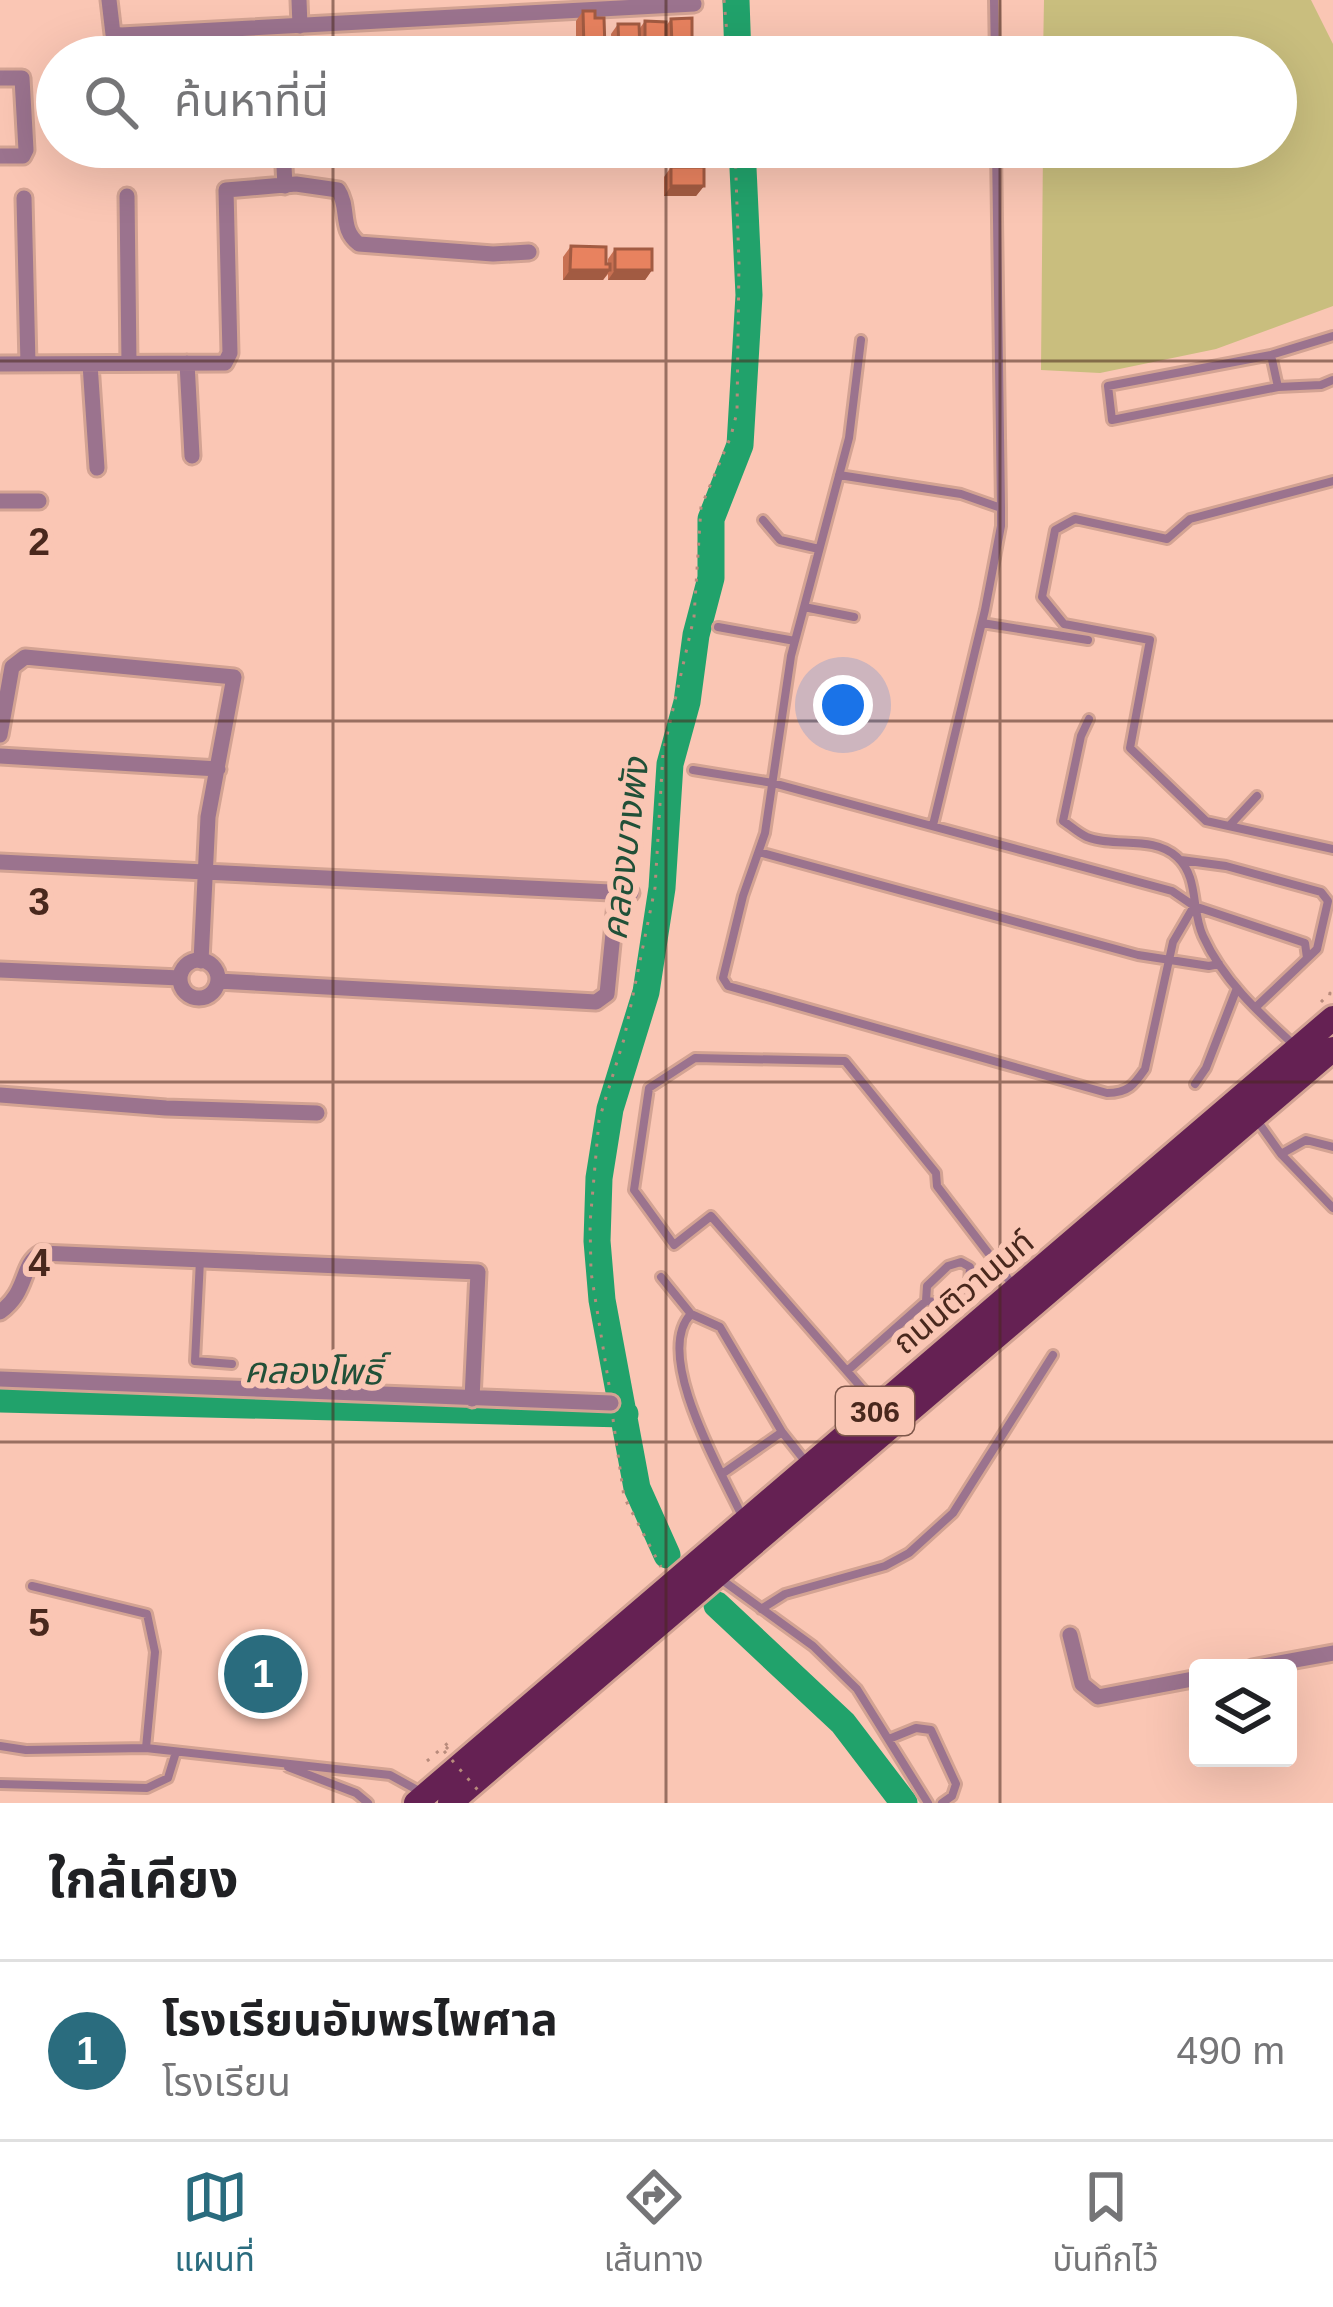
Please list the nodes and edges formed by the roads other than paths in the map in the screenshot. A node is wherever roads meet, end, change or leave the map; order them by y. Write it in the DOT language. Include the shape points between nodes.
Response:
graph roads {
  1 [pos="109,0"];
  2 [pos="299,0"];
  3 [pos="994,0"];
  4 [pos="694,4"];
  5 [pos="515,7"];
  6 [pos="300,26"];
  7 [pos="994,36"];
  8 [pos="0,78"];
  9 [pos="0,156"];
  10 [pos="284,168"];
  11 [pos="996,168"];
  12 [pos="285,186"];
  13 [pos="127,196"];
  14 [pos="24,199"];
  15 [pos="529,252"];
  16 [pos="1333,336"];
  17 [pos="861,340"];
  18 [pos="1271,355"];
  19 [pos="129,363"];
  20 [pos="187,363"];
  21 [pos="0,364"];
  22 [pos="28,364"];
  23 [pos="90,364"];
  24 [pos="1333,380"];
  25 [pos="1278,387"];
  26 [pos="192,456"];
  27 [pos="97,468"];
  28 [pos="839,476"];
  29 [pos="1333,481"];
  30 [pos="0,501"];
  31 [pos="39,501"];
  32 [pos="1001,508"];
  33 [pos="763,520"];
  34 [pos="819,549"];
  35 [pos="804,607"];
  36 [pos="854,617"];
  37 [pos="982,623"];
  38 [pos="718,627"];
  39 [pos="1088,640"];
  40 [pos="795,641"];
  41 [pos="1089,719"];
  42 [pos="0,735"];
  43 [pos="0,756"];
  44 [pos="218,769"];
  45 [pos="693,770"];
  46 [pos="773,783"];
  47 [pos="1257,796"];
  48 [pos="933,826"];
  49 [pos="1229,826"];
  50 [pos="1333,848"];
  51 [pos="759,852"];
  52 [pos="1180,860"];
  53 [pos="0,862"];
  54 [pos="205,869"];
  55 [pos="1194,906"];
  56 [pos="1307,958"];
  57 [pos="1168,960"];
  58 [pos="200,961"];
  59 [pos="1220,964"];
  60 [pos="0,970"];
  61 [pos="181,978"];
  62 [pos="218,981"];
  63 [pos="1237,988"];
  64 [pos="1254,1009"];
  65 [pos="1333,1018"];
  66 [pos="1333,1049"];
  67 [pos="1297,1061"];
  68 [pos="1195,1084"];
  69 [pos="0,1095"];
  70 [pos="317,1113"];
  71 [pos="1255,1116"];
  72 [pos="1333,1147"];
  73 [pos="1281,1154"];
  74 [pos="1333,1208"];
  75 [pos="988,1252"];
  76 [pos="200,1258"];
  77 [pos="970,1268"];
  78 [pos="661,1276"];
  79 [pos="1017,1290"];
  80 [pos="926,1301"];
  81 [pos="0,1312"];
  82 [pos="691,1314"];
  83 [pos="1053,1355"];
  84 [pos="232,1364"];
  85 [pos="847,1370"];
  86 [pos="0,1379"];
  87 [pos="472,1399"];
  88 [pos="611,1403"];
  89 [pos="879,1407"];
  90 [pos="782,1432"];
  91 [pos="810,1466"];
  92 [pos="722,1474"];
  93 [pos="745,1522"];
  94 [pos="716,1576"];
  95 [pos="32,1586"];
  96 [pos="760,1609"];
  97 [pos="1070,1635"];
  98 [pos="1333,1653"];
  99 [pos="1297,1660"];
  100 [pos="1189,1680"];
  101 [pos="889,1739"];
  102 [pos="0,1746"];
  103 [pos="146,1748"];
  104 [pos="176,1752"];
  105 [pos="274,1762"];
  106 [pos="0,1784"];
  107 [pos="431,1800"];
  108 [pos="368,1803"];
  109 [pos="928,1803"];
  110 [pos="942,1803"];
  1 -- 6 [label="street" via="113,34"];
  2 -- 6 [label="street"];
  3 -- 7 [label="lane"];
  4 -- 5 [label="street"];
  5 -- 6 [label="street"];
  8 -- 9 [label="street" via="22,78 26,152"];
  10 -- 12 [label="street"];
  11 -- 32 [label="lane"];
  12 -- 15 [label="street" via="338,190 346,231 358,244"];
  12 -- 20 [label="street" via="226,190 229,359"];
  13 -- 19 [label="street"];
  14 -- 22 [label="street"];
  16 -- 18 [label="lane"];
  17 -- 28 [label="lane"];
  18 -- 25 [label="lane"];
  18 -- 25 [label="lane" via="1108,386 1112,420"];
  19 -- 20 [label="street"];
  19 -- 23 [label="street"];
  20 -- 26 [label="street"];
  21 -- 22 [label="street"];
  22 -- 23 [label="street"];
  23 -- 27 [label="street"];
  24 -- 25 [label="lane"];
  28 -- 32 [label="lane"];
  28 -- 34 [label="lane"];
  29 -- 49 [label="lane" via="1190,519 1167,539 1075,519 1054,530 1042,597 1064,624 1150,640 1130,748 1206,821"];
  30 -- 31 [label="street"];
  32 -- 37 [label="lane"];
  33 -- 34 [label="lane" via="780,540"];
  34 -- 35 [label="lane"];
  35 -- 36 [label="lane"];
  35 -- 40 [label="lane"];
  37 -- 39 [label="lane"];
  37 -- 48 [label="lane"];
  38 -- 40 [label="lane"];
  40 -- 46 [label="lane"];
  41 -- 52 [label="lane" via="1064,821 1090,838 1162,847"];
  42 -- 44 [label="street" via="12,667 25,657 226,674 236,687"];
  43 -- 44 [label="street"];
  44 -- 54 [label="street"];
  45 -- 46 [label="lane"];
  46 -- 48 [label="lane"];
  46 -- 51 [label="lane"];
  47 -- 49 [label="lane"];
  48 -- 55 [label="lane" via="1172,891"];
  49 -- 50 [label="lane"];
  51 -- 57 [label="lane"];
  51 -- 57 [label="lane" via="728,986 1107,1093 1123,1093 1145,1069"];
  52 -- 55 [label="lane" via="1191,873"];
  52 -- 56 [label="lane" via="1321,892 1328,913"];
  53 -- 54 [label="street"];
  54 -- 58 [label="street"];
  54 -- 62 [label="street" via="624,893 607,994 596,1002"];
  55 -- 56 [label="lane" via="1305,943"];
  55 -- 57 [label="lane"];
  55 -- 59 [label="lane"];
  56 -- 64 [label="lane"];
  57 -- 59 [label="lane"];
  58 -- 61 [label="street"];
  58 -- 62 [label="street" via="214,967"];
  59 -- 63 [label="lane"];
  60 -- 61 [label="street"];
  61 -- 62 [label="street" via="185,992 198,998 212,994"];
  63 -- 64 [label="lane"];
  63 -- 68 [label="lane"];
  64 -- 67 [label="lane"];
  65 -- 67 [label="main road, ถนนติวานนท์ / 306"];
  66 -- 67 [label="main road, ถนนติวานนท์ / 306"];
  67 -- 71 [label="main road, ถนนติวานนท์ / 306"];
  67 -- 79 [label="main road, ถนนติวานนท์ / 306"];
  69 -- 70 [label="street"];
  71 -- 73 [label="lane"];
  71 -- 94 [label="main road, ถนนติวานนท์ / 306"];
  72 -- 73 [label="lane" via="1306,1140"];
  73 -- 74 [label="lane"];
  75 -- 77 [label="lane"];
  75 -- 79 [label="lane"];
  75 -- 85 [label="lane" via="845,1061 695,1058 649,1088 634,1190 674,1245 711,1216"];
  76 -- 81 [label="street" via="41,1252 20,1296"];
  76 -- 84 [label="lane" via="195,1361"];
  76 -- 87 [label="street" via="478,1271"];
  77 -- 80 [label="lane" via="969,1284 946,1303"];
  77 -- 80 [label="lane" via="948,1266 927,1286"];
  78 -- 82 [label="lane"];
  79 -- 89 [label="main road, ถนนติวานนท์ / 306"];
  80 -- 85 [label="lane"];
  82 -- 90 [label="lane" via="720,1327"];
  82 -- 92 [label="lane" via="680,1324 678,1360"];
  83 -- 96 [label="lane" via="953,1513 909,1553"];
  85 -- 89 [label="lane"];
  86 -- 87 [label="street"];
  87 -- 88 [label="street"];
  89 -- 91 [label="main road, ถนนติวานนท์ / 306"];
  90 -- 91 [label="lane"];
  90 -- 92 [label="lane"];
  91 -- 93 [label="main road, ถนนติวานนท์ / 306"];
  92 -- 93 [label="lane"];
  93 -- 107 [label="main road, ถนนติวานนท์ / 306"];
  94 -- 96 [label="lane"];
  94 -- 107 [label="main road, ถนนติวานนท์ / 306"];
  95 -- 103 [label="lane" via="147,1614 154,1652"];
  96 -- 101 [label="lane" via="849,1680"];
  97 -- 100 [label="street" via="1082,1684 1098,1696"];
  98 -- 99 [label="street"];
  101 -- 109 [label="lane"];
  101 -- 110 [label="lane" via="932,1730 956,1784"];
  102 -- 103 [label="lane"];
  103 -- 104 [label="lane"];
  104 -- 105 [label="lane"];
  104 -- 106 [label="lane" via="168,1778 147,1788"];
  105 -- 107 [label="lane" via="390,1775"];
  105 -- 108 [label="lane"];
}
